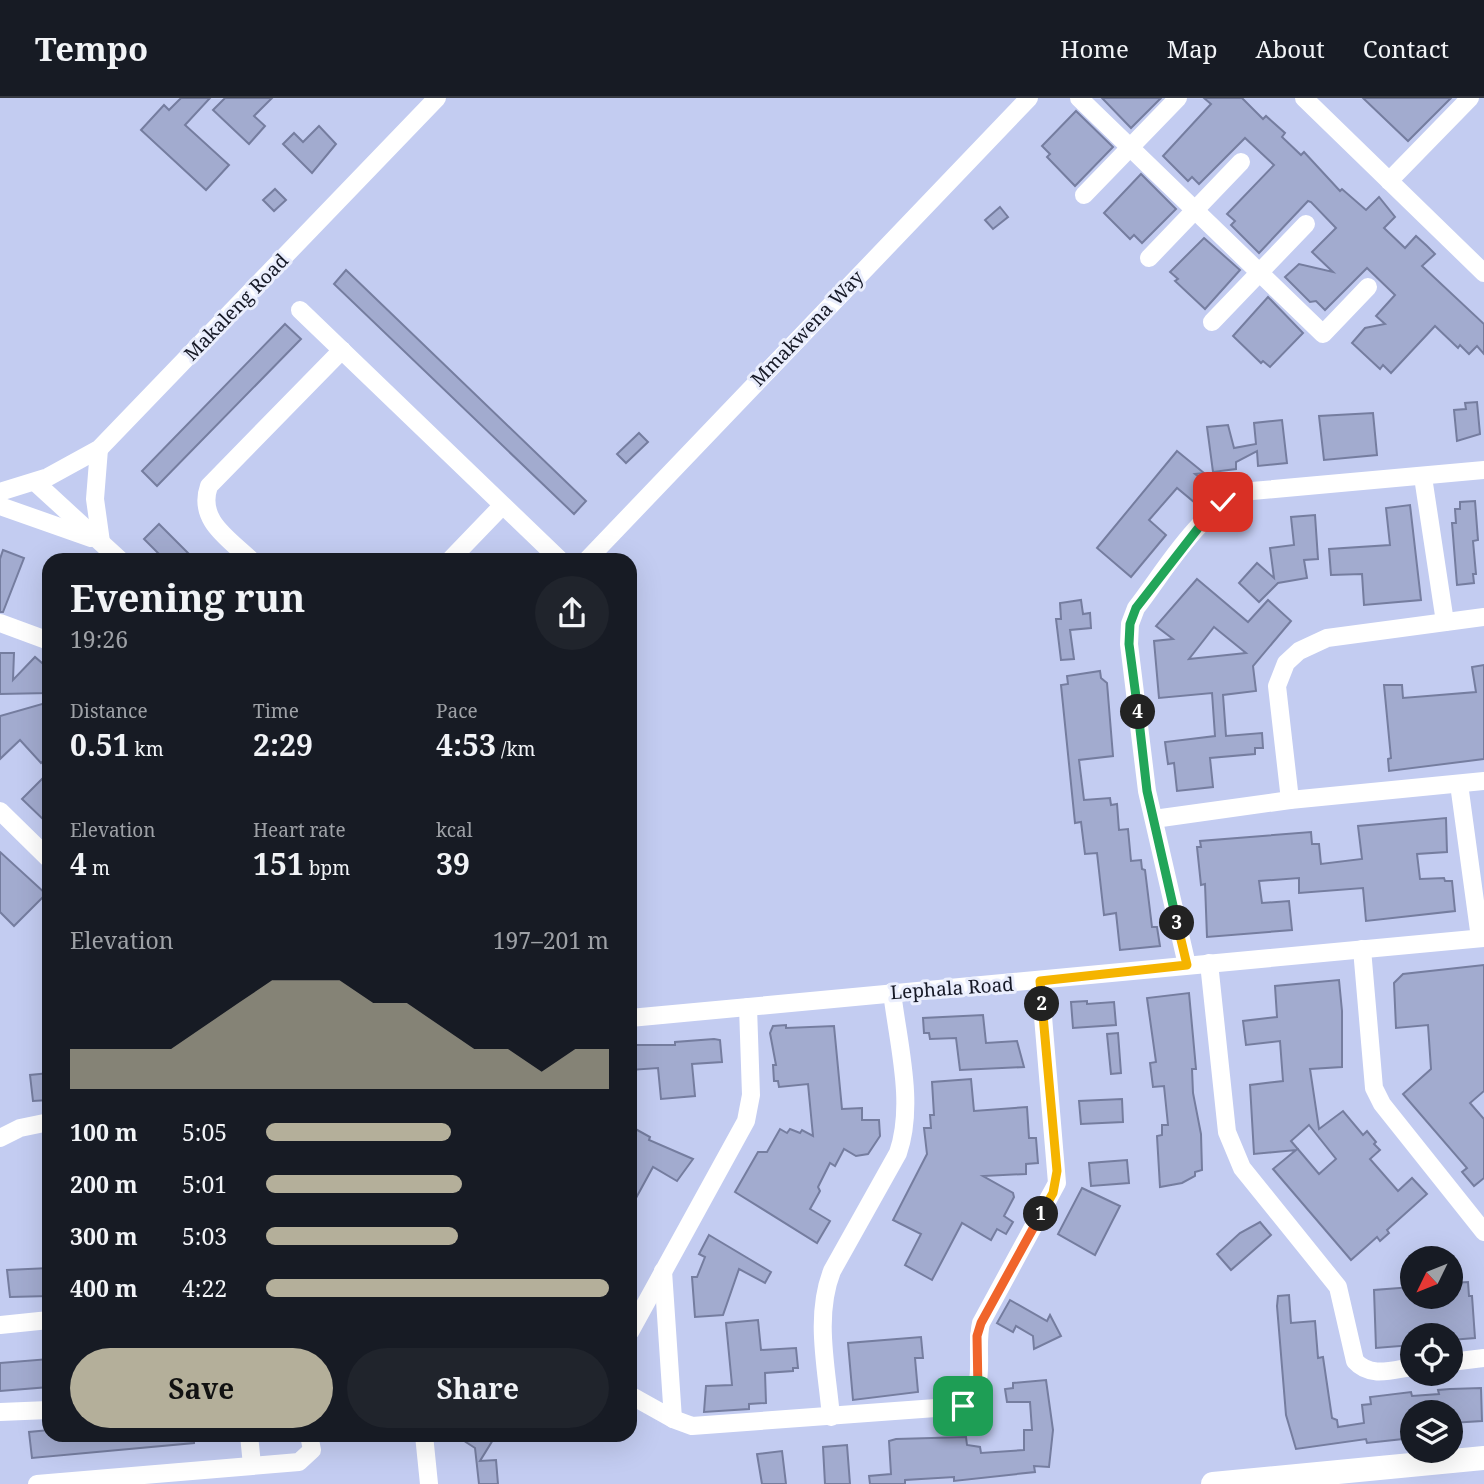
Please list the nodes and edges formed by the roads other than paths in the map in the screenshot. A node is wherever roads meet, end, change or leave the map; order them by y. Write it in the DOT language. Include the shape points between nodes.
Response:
graph roads {
  1 [pos="437,98"];
  2 [pos="1029,98"];
  3 [pos="1079,98"];
  4 [pos="1178,98"];
  5 [pos="1304,98"];
  6 [pos="1470,98"];
  7 [pos="1131,147"];
  8 [pos="1241,162"];
  9 [pos="1389,181"];
  10 [pos="1084,195"];
  11 [pos="1195,211"];
  12 [pos="1307,224"];
  13 [pos="1149,258"];
  14 [pos="1259,272"];
  15 [pos="1484,273"];
  16 [pos="1368,287"];
  17 [pos="300,310"];
  18 [pos="1212,322"];
  19 [pos="342,350"];
  20 [pos="99,449"];
  21 [pos="1484,470"];
  22 [pos="1423,477"];
  23 [pos="35,482"];
  24 [pos="0,492"];
  25 [pos="0,506"];
  26 [pos="502,506"];
  27 [pos="101,542"];
  28 [pos="113,553"];
  29 [pos="244,553"];
  30 [pos="457,553"];
  31 [pos="552,553"];
  32 [pos="594,553"];
  33 [pos="1484,617"];
  34 [pos="1446,622"];
  35 [pos="0,623"];
  36 [pos="42,639"];
  37 [pos="1484,781"];
  38 [pos="1459,784"];
  39 [pos="1290,800"];
  40 [pos="0,811"];
  41 [pos="1154,819"];
  42 [pos="42,852"];
  43 [pos="1482,938"];
  44 [pos="1362,948"];
  45 [pos="1209,963"];
  46 [pos="1187,965"];
  47 [pos="1040,981"];
  48 [pos="892,992"];
  49 [pos="748,1007"];
  50 [pos="637,1017"];
  51 [pos="42,1123"];
  52 [pos="0,1138"];
  53 [pos="1484,1232"];
  54 [pos="663,1271"];
  55 [pos="637,1319"];
  56 [pos="42,1321"];
  57 [pos="0,1325"];
  58 [pos="1484,1358"];
  59 [pos="1463,1361"];
  60 [pos="1400,1369"];
  61 [pos="637,1399"];
  62 [pos="42,1410"];
  63 [pos="0,1412"];
  64 [pos="831,1417"];
  65 [pos="673,1419"];
  66 [pos="250,1442"];
  67 [pos="310,1442"];
  68 [pos="425,1442"];
  69 [pos="1484,1458"];
  70 [pos="252,1465"];
  71 [pos="1289,1480"];
  72 [pos="37,1484"];
  73 [pos="429,1484"];
  74 [pos="1213,1484"];
  1 -- 20 [label="street, Makaleng Road"];
  2 -- 32 [label="street, Mmakwena Way"];
  3 -- 7 [label="street"];
  4 -- 7 [label="street"];
  5 -- 9 [label="street"];
  6 -- 9 [label="street"];
  7 -- 10 [label="street"];
  7 -- 11 [label="street"];
  8 -- 11 [label="street"];
  9 -- 15 [label="street"];
  11 -- 13 [label="street"];
  11 -- 14 [label="street"];
  12 -- 14 [label="street"];
  14 -- 16 [label="street" via="1323,334"];
  14 -- 18 [label="street"];
  17 -- 19 [label="street"];
  19 -- 26 [label="street"];
  19 -- 29 [label="street" via="209,486 205,499 211,522"];
  20 -- 23 [label="street, Makaleng Road"];
  20 -- 27 [label="street" via="95,499"];
  21 -- 22 [label="street"];
  22 -- 34 [label="street"];
  22 -- 41 [label="street" via="1252,491 1223,502 1210,513 1136,608 1130,624"];
  23 -- 24 [label="street, Makaleng Road"];
  23 -- 27 [label="street"];
  25 -- 27 [label="street"];
  26 -- 30 [label="street"];
  26 -- 31 [label="street"];
  27 -- 28 [label="street"];
  33 -- 34 [label="street"];
  34 -- 39 [label="street" via="1327,638 1298,651 1286,663 1277,686"];
  35 -- 36 [label="street"];
  37 -- 38 [label="street"];
  38 -- 39 [label="street"];
  38 -- 43 [label="street"];
  39 -- 41 [label="street"];
  40 -- 42 [label="street"];
  41 -- 46 [label="street"];
  43 -- 44 [label="street, Lephala Road"];
  44 -- 45 [label="street, Lephala Road"];
  44 -- 53 [label="street" via="1374,1088"];
  45 -- 46 [label="street, Lephala Road"];
  45 -- 60 [label="street" via="1227,1132 1233,1151 1338,1287 1355,1361 1374,1372"];
  46 -- 47 [label="street, Lephala Road"];
  47 -- 48 [label="street, Lephala Road"];
  47 -- 64 [label="street" via="1056,1184 981,1323 978,1391 963,1406"];
  48 -- 49 [label="street, Lephala Road"];
  48 -- 64 [label="street" via="905,1134 824,1289 822,1324"];
  49 -- 50 [label="street, Lephala Road"];
  49 -- 54 [label="street" via="751,1095 746,1121"];
  51 -- 52 [label="street"];
  54 -- 55 [label="street"];
  54 -- 65 [label="street"];
  56 -- 57 [label="street"];
  58 -- 59 [label="street"];
  61 -- 65 [label="street"];
  62 -- 63 [label="street"];
  64 -- 65 [label="street" via="691,1426"];
  66 -- 70 [label="street"];
  67 -- 70 [label="street" via="312,1450 299,1462"];
  68 -- 73 [label="street"];
  69 -- 71 [label="main road"];
  70 -- 72 [label="street"];
  71 -- 74 [label="main road"];
}
